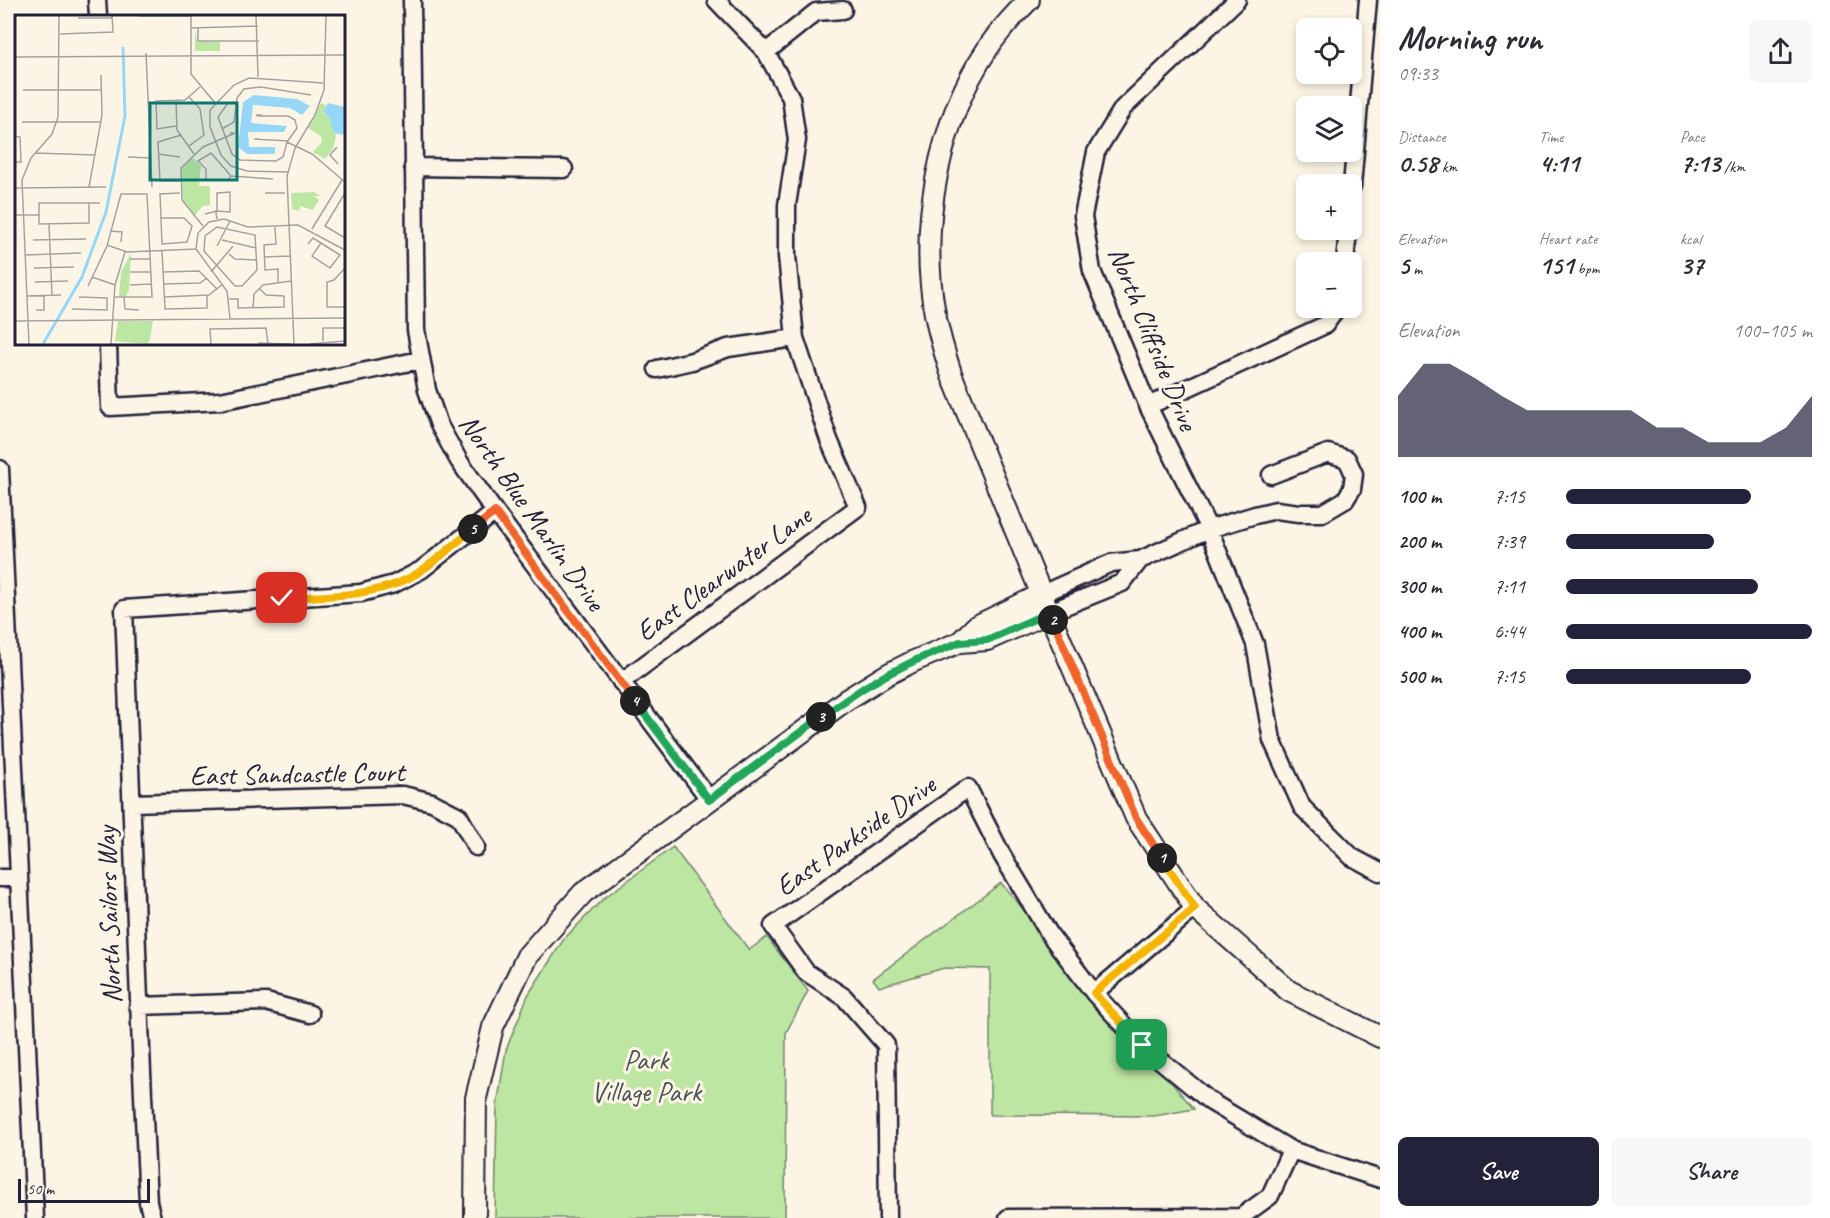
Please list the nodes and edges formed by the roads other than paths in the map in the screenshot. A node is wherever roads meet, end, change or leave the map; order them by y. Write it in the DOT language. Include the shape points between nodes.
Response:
graph roads {
  1 [pos="97,0"];
  2 [pos="412,0"];
  3 [pos="717,0"];
  4 [pos="1029,0"];
  5 [pos="1237,0"];
  6 [pos="1368,0"];
  7 [pos="843,10"];
  8 [pos="98,15"];
  9 [pos="766,52"];
  10 [pos="413,167"];
  11 [pos="564,169"];
  12 [pos="1353,174"];
  13 [pos="1330,318"];
  14 [pos="795,338"];
  15 [pos="108,345"];
  16 [pos="420,360"];
  17 [pos="657,369"];
  18 [pos="1148,406"];
  19 [pos="0,469"];
  20 [pos="1271,475"];
  21 [pos="495,512"];
  22 [pos="1209,529"];
  23 [pos="1140,560"];
  24 [pos="1046,604"];
  25 [pos="621,682"];
  26 [pos="709,800"];
  27 [pos="132,803"];
  28 [pos="476,847"];
  29 [pos="1380,872"];
  30 [pos="0,878"];
  31 [pos="18,878"];
  32 [pos="1195,908"];
  33 [pos="1094,993"];
  34 [pos="138,1006"];
  35 [pos="310,1014"];
  36 [pos="1380,1037"];
  37 [pos="1291,1150"];
  38 [pos="1380,1179"];
  39 [pos="35,1218"];
  40 [pos="152,1218"];
  41 [pos="475,1218"];
  42 [pos="888,1218"];
  43 [pos="1008,1218"];
  1 -- 8 [label="street"];
  2 -- 10 [label="street, North Blue Marlin Drive"];
  3 -- 9 [label="street"];
  4 -- 24 [label="street" via="988,48 957,102 938,168 932,208 930,276 934,314 952,376"];
  5 -- 18 [label="street, North Cliffside Drive" via="1123,108 1096,152 1083,216 1092,271"];
  6 -- 12 [label="street"];
  7 -- 9 [label="street" via="816,12"];
  9 -- 14 [label="street" via="791,98 797,141 787,205 787,256"];
  10 -- 11 [label="street"];
  10 -- 16 [label="street, North Blue Marlin Drive"];
  13 -- 18 [label="street" via="1325,325"];
  14 -- 17 [label="street" via="728,348"];
  14 -- 25 [label="street, East Clearwater Lane" via="829,440 858,507"];
  15 -- 16 [label="street" via="110,407 220,401"];
  16 -- 21 [label="street, North Blue Marlin Drive" via="439,425"];
  18 -- 22 [label="street, North Cliffside Drive"];
  19 -- 31 [label="street"];
  20 -- 22 [label="street" via="1328,453 1347,459 1354,474 1352,489 1345,500 1323,513 1276,510"];
  21 -- 25 [label="street, North Blue Marlin Drive"];
  21 -- 27 [label="street, North Sailors Way" via="422,570 394,584 361,593 124,609"];
  22 -- 23 [label="street"];
  22 -- 29 [label="street, North Cliffside Drive" via="1256,645 1272,740 1302,807 1352,857"];
  23 -- 24 [label="street" via="1111,563"];
  23 -- 24 [label="street" via="1122,583"];
  24 -- 26 [label="street" via="987,640 960,642 865,687"];
  24 -- 32 [label="street" via="1136,818"];
  25 -- 26 [label="street, North Blue Marlin Drive"];
  26 -- 41 [label="street" via="583,893 526,956 493,1027 476,1098"];
  27 -- 28 [label="street, East Sandcastle Court" via="403,795 432,801 459,816"];
  27 -- 34 [label="street, North Sailors Way"];
  30 -- 31 [label="street"];
  31 -- 39 [label="street"];
  32 -- 33 [label="street"];
  32 -- 36 [label="street" via="1289,991"];
  33 -- 37 [label="street" via="1142,1045 1211,1102"];
  33 -- 42 [label="street, East Parkside Drive" via="1050,935 968,788 773,926 806,972 844,997 886,1045"];
  34 -- 35 [label="street" via="266,1002"];
  34 -- 40 [label="street, North Sailors Way"];
  37 -- 38 [label="street"];
  37 -- 43 [label="street" via="1270,1196 1241,1217"];
}
